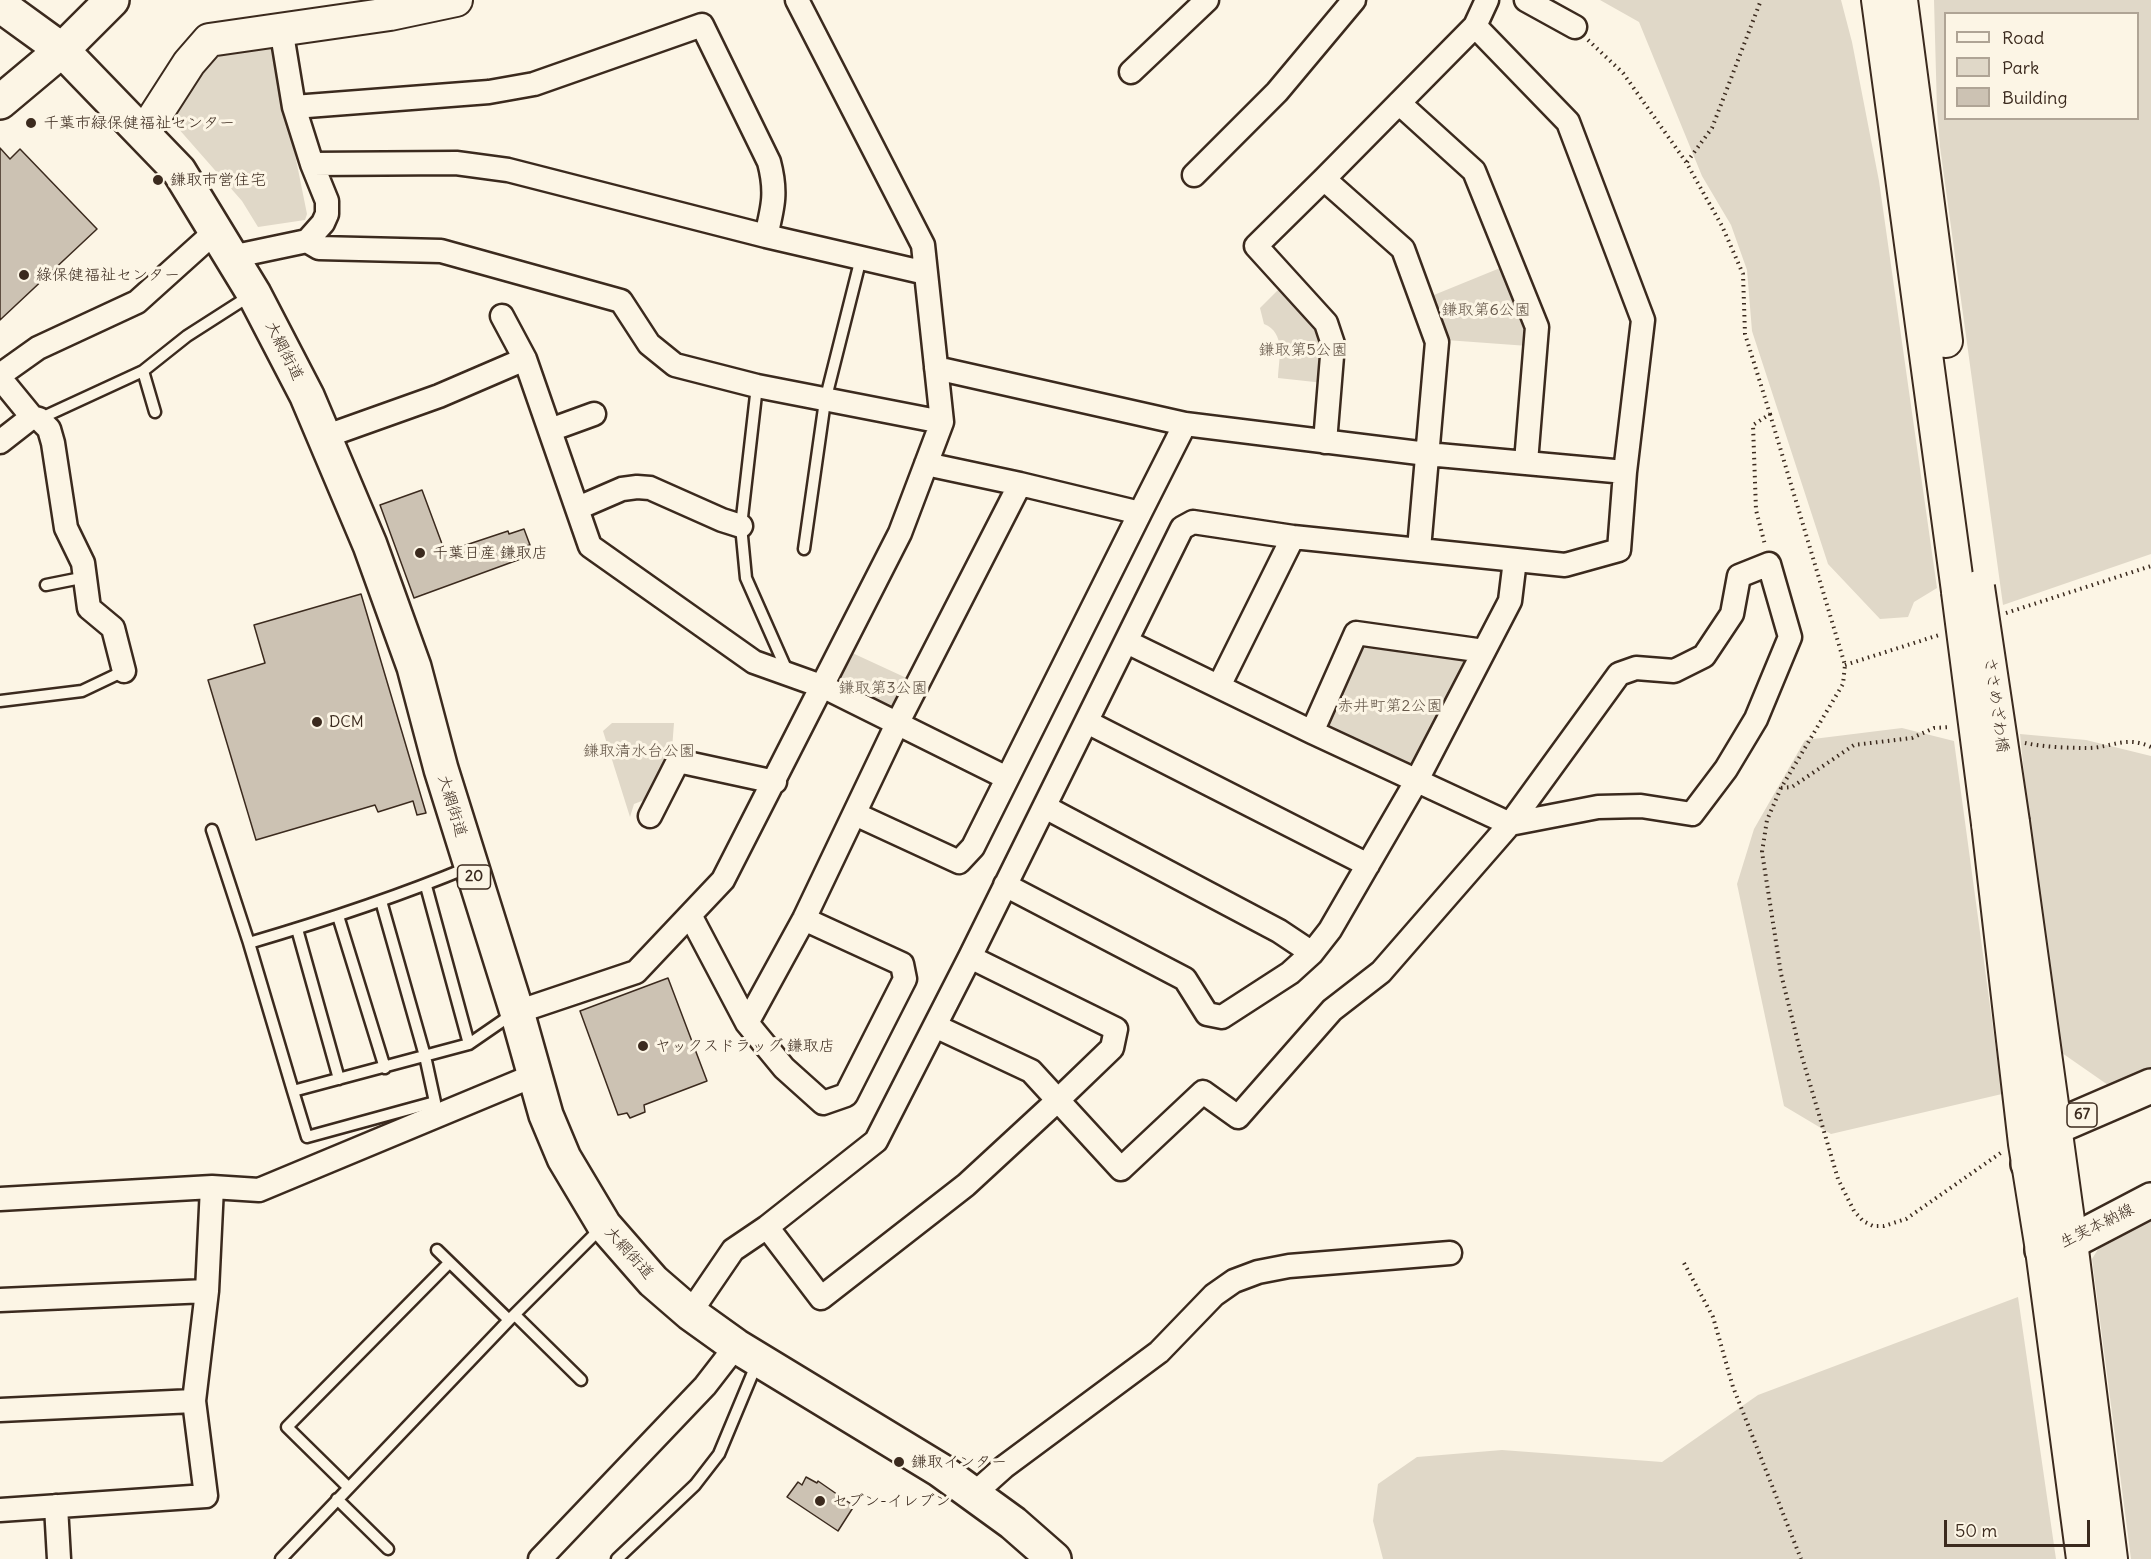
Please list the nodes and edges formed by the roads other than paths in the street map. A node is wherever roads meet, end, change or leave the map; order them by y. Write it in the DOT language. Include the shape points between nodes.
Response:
graph roads {
  1 [pos="112,0"];
  2 [pos="456,0"];
  3 [pos="797,0"];
  4 [pos="1207,0"];
  5 [pos="1354,0"];
  6 [pos="1487,0"];
  7 [pos="1538,3"];
  8 [pos="0,4"];
  9 [pos="1891,8"];
  10 [pos="1475,26"];
  11 [pos="1575,27"];
  12 [pos="281,28"];
  13 [pos="62,50"];
  14 [pos="1131,72"];
  15 [pos="0,102"];
  16 [pos="1399,103"];
  17 [pos="294,106"];
  18 [pos="144,133"];
  19 [pos="312,164"];
  20 [pos="1194,175"];
  21 [pos="1324,179"];
  22 [pos="766,236"];
  23 [pos="307,241"];
  24 [pos="224,243"];
  25 [pos="861,258"];
  26 [pos="926,273"];
  27 [pos="254,294"];
  28 [pos="502,316"];
  29 [pos="525,359"];
  30 [pos="936,368"];
  31 [pos="143,371"];
  32 [pos="0,377"];
  33 [pos="758,386"];
  34 [pos="825,400"];
  35 [pos="155,412"];
  36 [pos="594,414"];
  37 [pos="35,418"];
  38 [pos="942,422"];
  39 [pos="1185,424"];
  40 [pos="550,430"];
  41 [pos="324,437"];
  42 [pos="0,442"];
  43 [pos="1325,442"];
  44 [pos="1427,454"];
  45 [pos="1526,462"];
  46 [pos="926,464"];
  47 [pos="1625,472"];
  48 [pos="1020,484"];
  49 [pos="578,508"];
  50 [pos="1140,513"];
  51 [pos="741,526"];
  52 [pos="1293,537"];
  53 [pos="804,549"];
  54 [pos="1419,549"];
  55 [pos="1515,560"];
  56 [pos="86,577"];
  57 [pos="46,585"];
  58 [pos="1127,642"];
  59 [pos="1484,651"];
  60 [pos="124,672"];
  61 [pos="789,674"];
  62 [pos="1220,686"];
  63 [pos="824,687"];
  64 [pos="0,701"];
  65 [pos="1087,722"];
  66 [pos="897,724"];
  67 [pos="1312,732"];
  68 [pos="1007,778"];
  69 [pos="1417,780"];
  70 [pos="775,782"];
  71 [pos="1046,807"];
  72 [pos="855,814"];
  73 [pos="651,816"];
  74 [pos="2001,823"];
  75 [pos="1510,824"];
  76 [pos="212,830"];
  77 [pos="1368,865"];
  78 [pos="471,866"];
  79 [pos="1005,885"];
  80 [pos="426,886"];
  81 [pos="381,901"];
  82 [pos="690,915"];
  83 [pos="338,916"];
  84 [pos="804,919"];
  85 [pos="297,929"];
  86 [pos="249,944"];
  87 [pos="1312,953"];
  88 [pos="970,957"];
  89 [pos="517,1012"];
  90 [pos="747,1023"];
  91 [pos="935,1026"];
  92 [pos="470,1044"];
  93 [pos="425,1056"];
  94 [pos="385,1068"];
  95 [pos="535,1075"];
  96 [pos="339,1079"];
  97 [pos="2151,1086"];
  98 [pos="293,1091"];
  99 [pos="1057,1101"];
  100 [pos="2056,1127"];
  101 [pos="2027,1154"];
  102 [pos="212,1187"];
  103 [pos="0,1199"];
  104 [pos="2151,1200"];
  105 [pos="604,1225"];
  106 [pos="767,1227"];
  107 [pos="2057,1246"];
  108 [pos="437,1251"];
  109 [pos="1450,1253"];
  110 [pos="449,1263"];
  111 [pos="207,1291"];
  112 [pos="0,1300"];
  113 [pos="690,1313"];
  114 [pos="512,1318"];
  115 [pos="747,1353"];
  116 [pos="581,1380"];
  117 [pos="194,1401"];
  118 [pos="0,1410"];
  119 [pos="348,1487"];
  120 [pos="975,1493"];
  121 [pos="337,1499"];
  122 [pos="56,1506"];
  123 [pos="0,1510"];
  124 [pos="388,1549"];
  125 [pos="1050,1558"];
  126 [pos="59,1559"];
  127 [pos="280,1559"];
  128 [pos="540,1559"];
  129 [pos="617,1559"];
  130 [pos="2083,1559"];
  131 [pos="2110,1559"];
  1 -- 13 [label="main road"];
  2 -- 12 [label="street" via="390,14"];
  3 -- 26 [label="street" via="923,244"];
  4 -- 14 [label="street"];
  5 -- 20 [label="street" via="1277,92"];
  6 -- 10 [label="street"];
  7 -- 11 [label="street"];
  8 -- 13 [label="main road, 大網街道 / 20"];
  9 -- 74 [label="street, ささめざわ橋, bridge"];
  10 -- 16 [label="street"];
  10 -- 47 [label="street" via="1568,122 1642,320"];
  12 -- 17 [label="street"];
  12 -- 18 [label="street" via="209,40 189,63"];
  13 -- 15 [label="main road"];
  13 -- 18 [label="main road, 大網街道 / 20"];
  16 -- 21 [label="street"];
  16 -- 45 [label="street" via="1474,171 1537,327"];
  17 -- 19 [label="street"];
  17 -- 22 [label="street" via="489,92 534,84 702,25 769,162 775,202"];
  18 -- 24 [label="main road, 大網街道 / 20" via="179,171"];
  19 -- 22 [label="street" via="456,163 508,170"];
  19 -- 23 [label="street" via="327,201 327,214"];
  21 -- 43 [label="street" via="1256,246 1326,323 1333,344"];
  21 -- 44 [label="street" via="1402,249 1430,321 1437,342"];
  22 -- 25 [label="street"];
  23 -- 24 [label="street"];
  23 -- 33 [label="street" via="319,248 441,251 621,301 649,344 675,364"];
  24 -- 27 [label="main road, 大網街道 / 20"];
  24 -- 32 [label="street" via="137,302 38,348"];
  25 -- 26 [label="street"];
  25 -- 34 [label="lane"];
  26 -- 30 [label="street"];
  27 -- 31 [label="lane" via="187,336"];
  27 -- 41 [label="main road, 大網街道 / 20"];
  28 -- 29 [label="street"];
  29 -- 40 [label="street"];
  29 -- 41 [label="street" via="439,396"];
  30 -- 38 [label="street"];
  30 -- 39 [label="street"];
  31 -- 35 [label="lane"];
  31 -- 37 [label="lane"];
  32 -- 37 [label="street"];
  33 -- 34 [label="street"];
  33 -- 51 [label="lane"];
  34 -- 38 [label="street"];
  34 -- 53 [label="lane"];
  36 -- 40 [label="street"];
  37 -- 42 [label="street"];
  37 -- 56 [label="street" via="49,429 66,528"];
  38 -- 46 [label="street"];
  39 -- 43 [label="street"];
  39 -- 50 [label="street"];
  40 -- 49 [label="street"];
  41 -- 78 [label="main road, 大網街道 / 20" via="370,545 414,668"];
  43 -- 44 [label="street"];
  44 -- 45 [label="street"];
  44 -- 54 [label="street"];
  45 -- 47 [label="street"];
  46 -- 48 [label="street"];
  46 -- 63 [label="street" via="900,533"];
  47 -- 55 [label="street" via="1619,550 1565,565"];
  48 -- 50 [label="street"];
  48 -- 66 [label="street"];
  49 -- 51 [label="street" via="622,489 650,488"];
  49 -- 61 [label="street" via="590,546 754,662"];
  50 -- 68 [label="street"];
  51 -- 61 [label="lane" via="746,578"];
  52 -- 54 [label="street"];
  52 -- 58 [label="street" via="1192,522 1182,528"];
  52 -- 62 [label="street"];
  54 -- 55 [label="street"];
  55 -- 59 [label="street" via="1510,601"];
  56 -- 57 [label="lane"];
  56 -- 60 [label="street" via="89,608 113,628"];
  58 -- 62 [label="street"];
  58 -- 65 [label="street"];
  59 -- 67 [label="street" via="1356,633"];
  59 -- 69 [label="street"];
  60 -- 64 [label="lane" via="82,691"];
  61 -- 63 [label="street"];
  62 -- 67 [label="street"];
  63 -- 66 [label="street"];
  63 -- 70 [label="street"];
  65 -- 71 [label="street"];
  65 -- 77 [label="street"];
  66 -- 68 [label="street"];
  66 -- 72 [label="street"];
  67 -- 69 [label="street"];
  68 -- 72 [label="street" via="973,847 959,862"];
  69 -- 75 [label="street"];
  69 -- 77 [label="street"];
  70 -- 73 [label="street" via="678,761"];
  70 -- 82 [label="street" via="723,880"];
  71 -- 79 [label="street"];
  71 -- 87 [label="street" via="1279,931"];
  72 -- 84 [label="street"];
  74 -- 100 [label="street"];
  74 -- 101 [label="street"];
  75 -- 75 [label="street" via="1619,674 1635,668 1674,671 1704,656 1732,614 1738,576 1770,564 1790,637 1756,718 1726,769 1692,814 1641,806 1598,807"];
  75 -- 99 [label="street" via="1382,972 1332,1010 1238,1118 1203,1092 1121,1170"];
  76 -- 86 [label="lane"];
  77 -- 87 [label="street"];
  78 -- 80 [label="lane"];
  78 -- 89 [label="main road, 大網街道 / 20"];
  79 -- 87 [label="street" via="1185,980 1207,1014 1222,1017 1290,973"];
  79 -- 88 [label="street"];
  80 -- 81 [label="lane"];
  80 -- 92 [label="lane"];
  81 -- 83 [label="lane"];
  81 -- 93 [label="lane"];
  82 -- 89 [label="street" via="636,972"];
  82 -- 90 [label="street"];
  83 -- 85 [label="lane"];
  83 -- 94 [label="lane"];
  84 -- 90 [label="street"];
  84 -- 90 [label="street" via="902,964 904,979 846,1095 823,1103 784,1068"];
  85 -- 86 [label="lane"];
  85 -- 96 [label="lane"];
  86 -- 98 [label="lane"];
  88 -- 91 [label="street"];
  88 -- 99 [label="street" via="1116,1029 1112,1048"];
  89 -- 92 [label="lane"];
  89 -- 95 [label="main road, 大網街道 / 20"];
  91 -- 99 [label="street" via="1031,1071"];
  91 -- 106 [label="street" via="876,1142"];
  92 -- 93 [label="lane"];
  93 -- 94 [label="lane"];
  93 -- 98 [label="lane" via="435,1102 307,1137"];
  94 -- 96 [label="lane"];
  95 -- 102 [label="street" via="259,1190"];
  95 -- 105 [label="main road, 大網街道 / 20" via="564,1158"];
  96 -- 98 [label="lane"];
  97 -- 100 [label="main road, 67"];
  99 -- 106 [label="street" via="966,1185 821,1298"];
  100 -- 101 [label="main road, 67"];
  100 -- 107 [label="street"];
  101 -- 107 [label="street"];
  102 -- 103 [label="street"];
  102 -- 111 [label="street"];
  104 -- 107 [label="main road, 生実本納線"];
  105 -- 113 [label="main road, 大網街道 / 20" via="653,1281"];
  105 -- 114 [label="lane"];
  106 -- 113 [label="street" via="733,1250"];
  107 -- 130 [label="street"];
  107 -- 131 [label="street"];
  108 -- 110 [label="lane"];
  109 -- 120 [label="street" via="1289,1266 1234,1281 1214,1295 1159,1352"];
  110 -- 114 [label="lane"];
  110 -- 119 [label="lane" via="287,1427"];
  111 -- 112 [label="street"];
  111 -- 117 [label="street"];
  113 -- 115 [label="main road, 大網街道 / 20"];
  114 -- 116 [label="lane"];
  114 -- 119 [label="lane"];
  115 -- 120 [label="main road, 大網街道 / 20"];
  115 -- 128 [label="street" via="705,1386"];
  115 -- 129 [label="lane" via="719,1454 695,1485"];
  117 -- 118 [label="street"];
  117 -- 122 [label="street" via="206,1496"];
  119 -- 121 [label="lane"];
  120 -- 125 [label="main road, 大網街道 / 20"];
  121 -- 124 [label="lane"];
  121 -- 127 [label="lane"];
  122 -- 123 [label="street"];
  122 -- 126 [label="street"];
}
